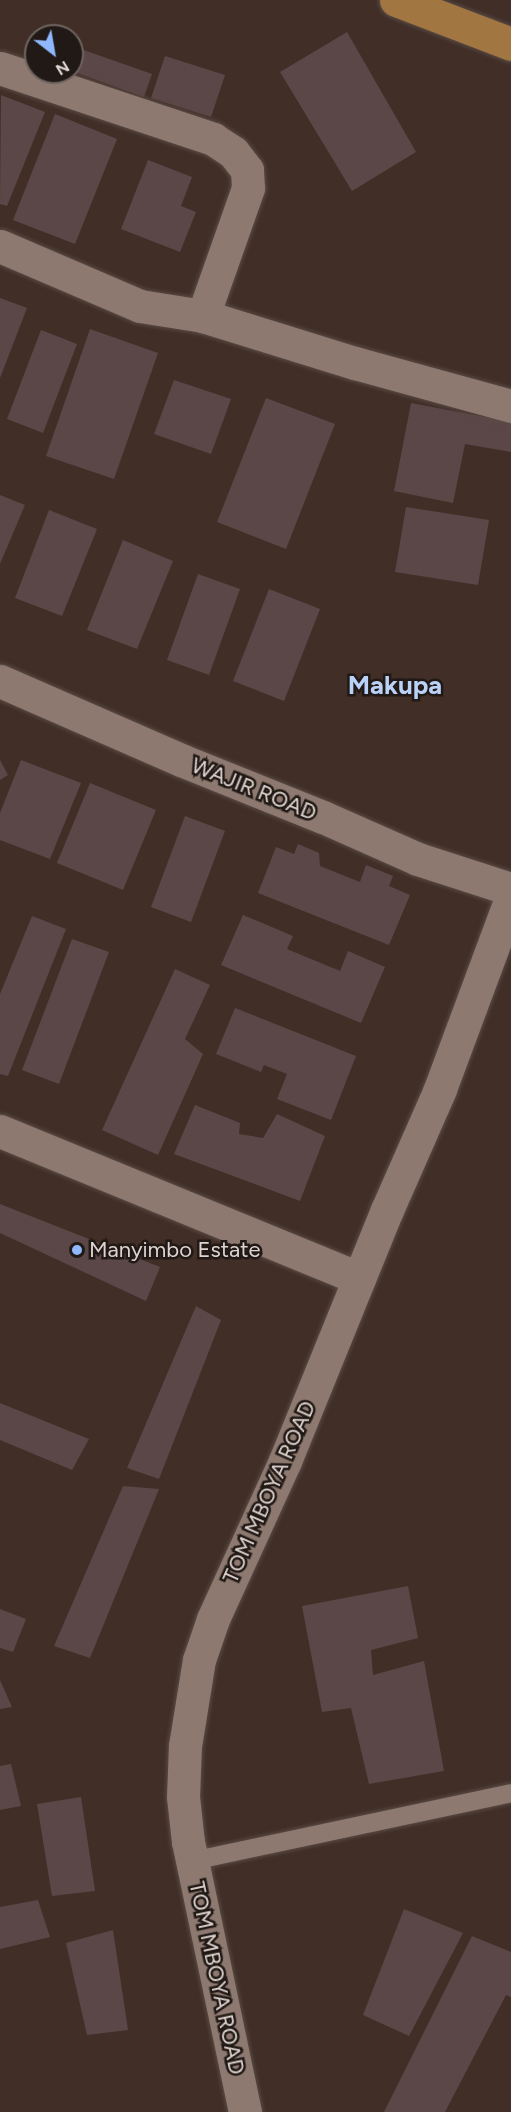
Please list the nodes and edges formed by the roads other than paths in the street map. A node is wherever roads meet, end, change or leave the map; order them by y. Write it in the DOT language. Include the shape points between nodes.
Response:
graph roads {
  1 [pos="396,0"];
  2 [pos="511,44"];
  3 [pos="0,68"];
  4 [pos="0,246"];
  5 [pos="203,316"];
  6 [pos="511,406"];
  7 [pos="0,681"];
  8 [pos="511,889"];
  9 [pos="511,898"];
  10 [pos="1,1134"];
  11 [pos="359,1278"];
  12 [pos="511,1793"];
  13 [pos="192,1861"];
  14 [pos="245,2112"];
  1 -- 2 [label="highway"];
  3 -- 5 [label="street" via="213,139 233,152 248,170 248,188"];
  4 -- 5 [label="street" via="140,306"];
  5 -- 6 [label="street"];
  7 -- 8 [label="street, WAJIR ROAD" via="418,859"];
  9 -- 11 [label="street, TOM MBOYA ROAD" via="440,1089"];
  10 -- 11 [label="street"];
  11 -- 13 [label="street, TOM MBOYA ROAD" via="285,1461 213,1619 200,1660 185,1746 183,1797"];
  12 -- 13 [label="lane"];
  13 -- 14 [label="street, TOM MBOYA ROAD"];
}
